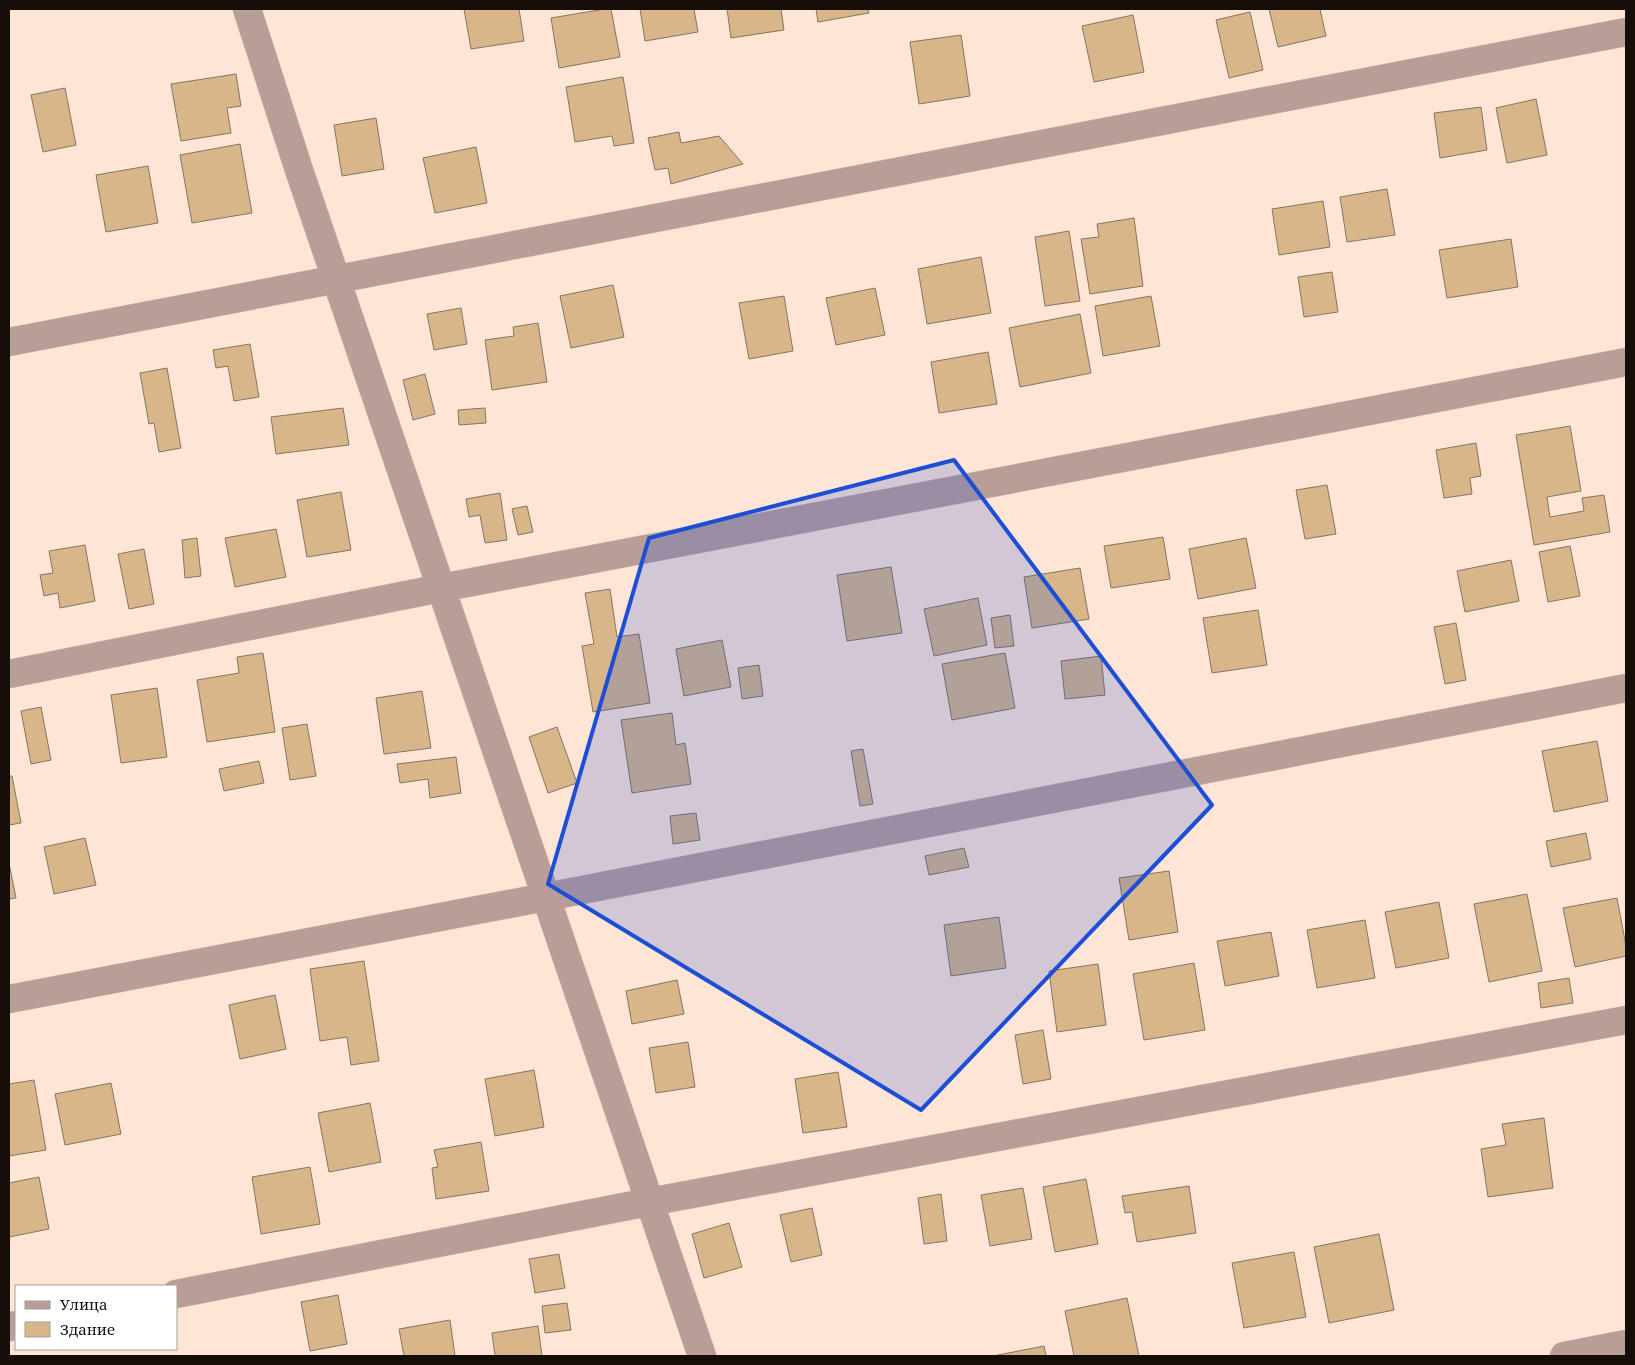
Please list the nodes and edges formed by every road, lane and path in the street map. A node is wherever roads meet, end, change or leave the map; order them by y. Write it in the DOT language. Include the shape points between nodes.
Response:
graph roads {
  1 [pos="247,9"];
  2 [pos="1626,32"];
  3 [pos="336,280"];
  4 [pos="9,342"];
  5 [pos="1626,362"];
  6 [pos="441,588"];
  7 [pos="9,674"];
  8 [pos="1626,688"];
  9 [pos="546,897"];
  10 [pos="9,999"];
  11 [pos="1626,1020"];
  12 [pos="649,1202"];
  13 [pos="178,1294"];
  14 [pos="1626,1344"];
  15 [pos="702,1356"];
  16 [pos="1564,1356"];
  1 -- 3 [label="street"];
  2 -- 3 [label="street"];
  3 -- 4 [label="street"];
  3 -- 6 [label="street"];
  5 -- 6 [label="street"];
  6 -- 7 [label="street"];
  6 -- 9 [label="street"];
  8 -- 9 [label="street"];
  9 -- 10 [label="street"];
  9 -- 12 [label="street"];
  11 -- 12 [label="street"];
  12 -- 13 [label="street"];
  12 -- 15 [label="street"];
  14 -- 16 [label="street"];
}
